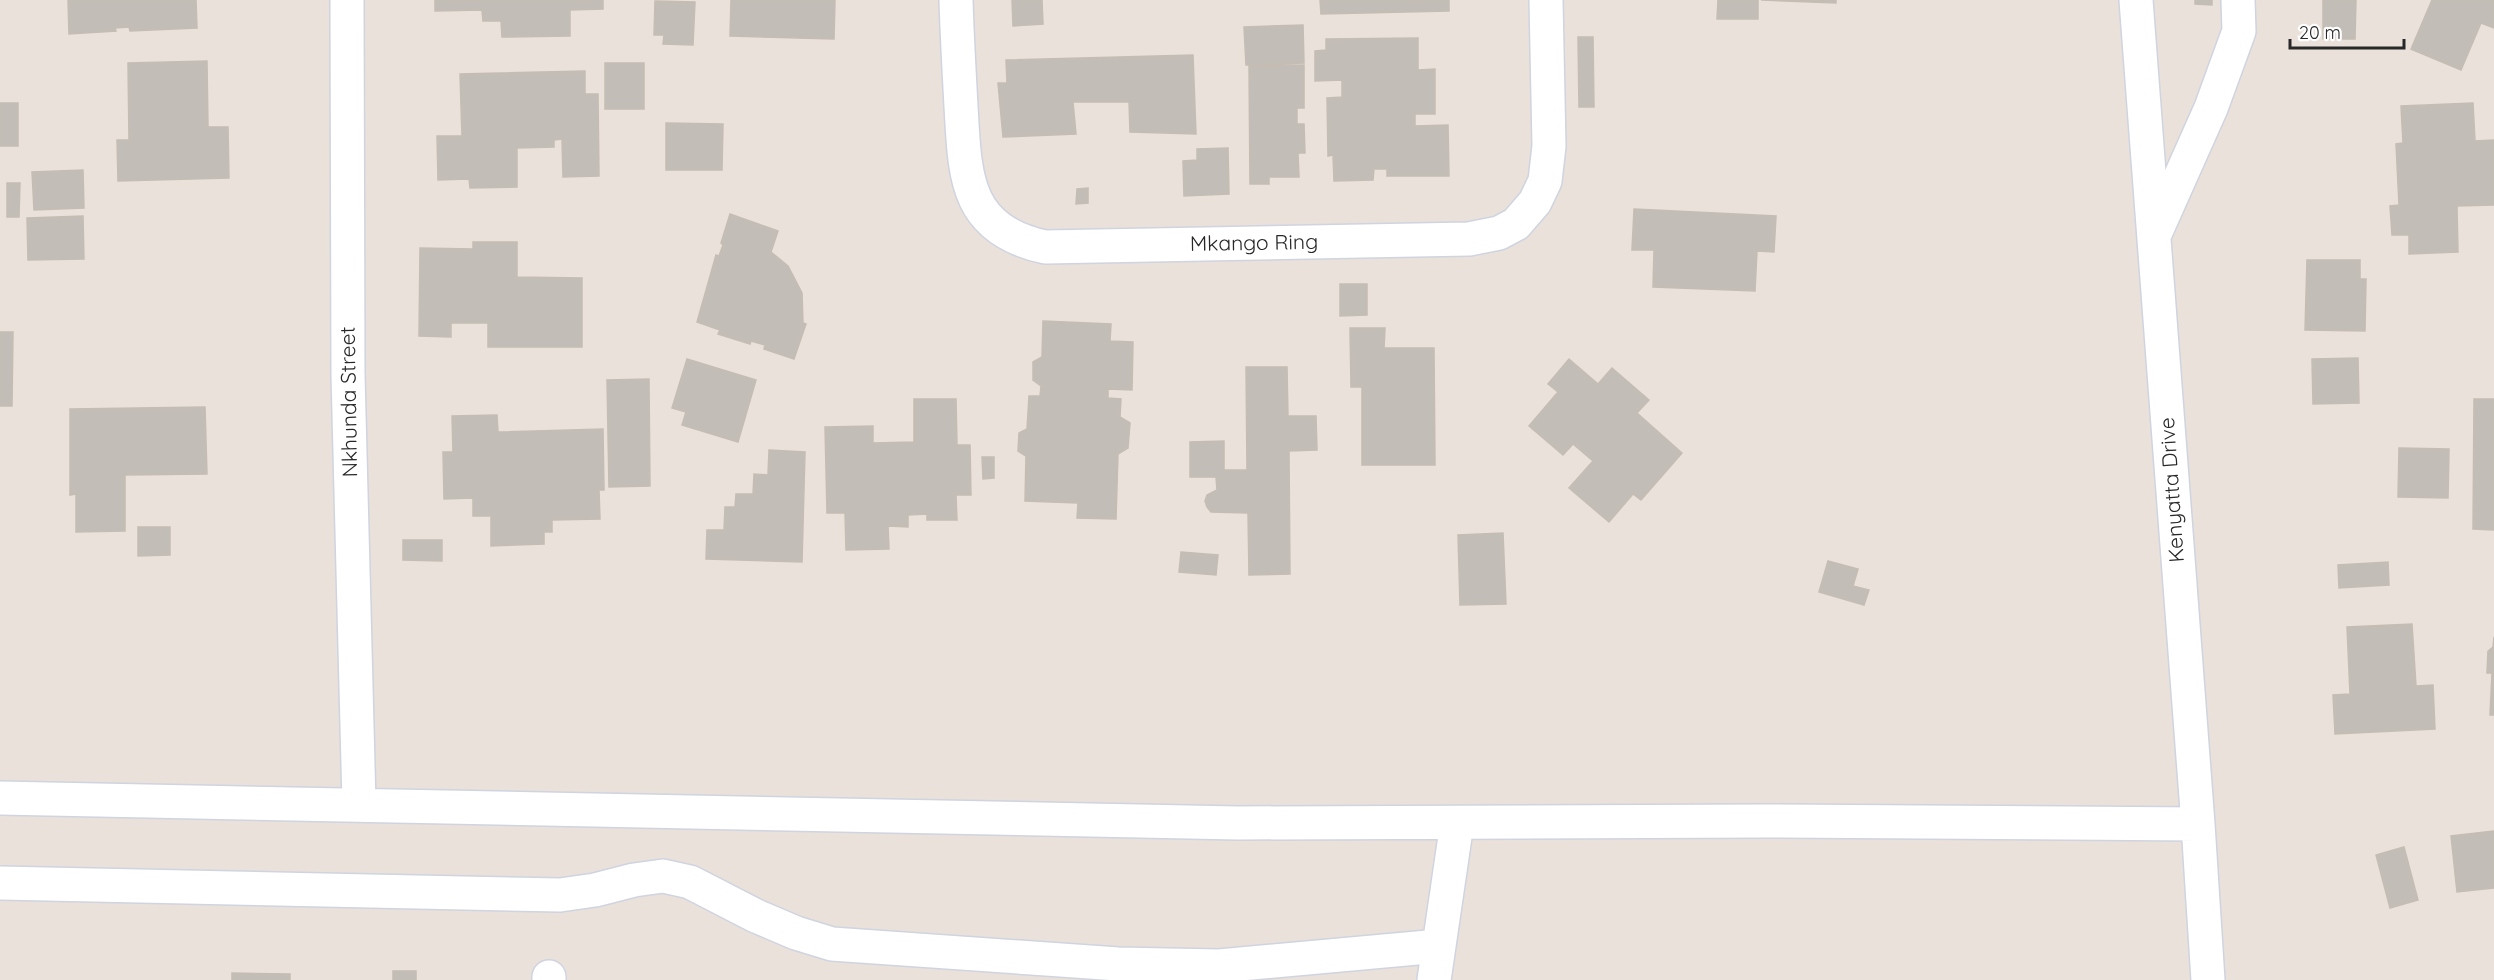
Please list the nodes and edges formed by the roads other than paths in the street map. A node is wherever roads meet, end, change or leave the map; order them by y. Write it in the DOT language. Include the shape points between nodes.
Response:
graph roads {
  1 [pos="347,0"];
  2 [pos="956,0"];
  3 [pos="1546,0"];
  4 [pos="2136,0"];
  5 [pos="2238,0"];
  6 [pos="2153,239"];
  7 [pos="0,798"];
  8 [pos="359,804"];
  9 [pos="1456,823"];
  10 [pos="2198,824"];
  11 [pos="0,883"];
  12 [pos="1439,946"];
  13 [pos="1434,980"];
  14 [pos="2208,980"];
  1 -- 8 [label="street, Nkhunda Street" via="348,375"];
  2 -- 3 [label="street, Mkango Ring" via="964,165 972,195 998,227 1027,243 1045,247 1469,239 1499,233 1526,215 1545,181 1549,146"];
  4 -- 6 [label="street, Kenyatta Drive"];
  5 -- 6 [label="street" via="2239,31 2211,108"];
  6 -- 10 [label="street, Kenyatta Drive"];
  7 -- 8 [label="street"];
  8 -- 9 [label="street" via="1203,823"];
  9 -- 10 [label="street"];
  9 -- 12 [label="street"];
  10 -- 14 [label="street, Kenyatta Drive"];
  11 -- 12 [label="street" via="560,895 663,876 690,882 766,920 832,944 1118,964 1219,966"];
  12 -- 13 [label="street"];
}
